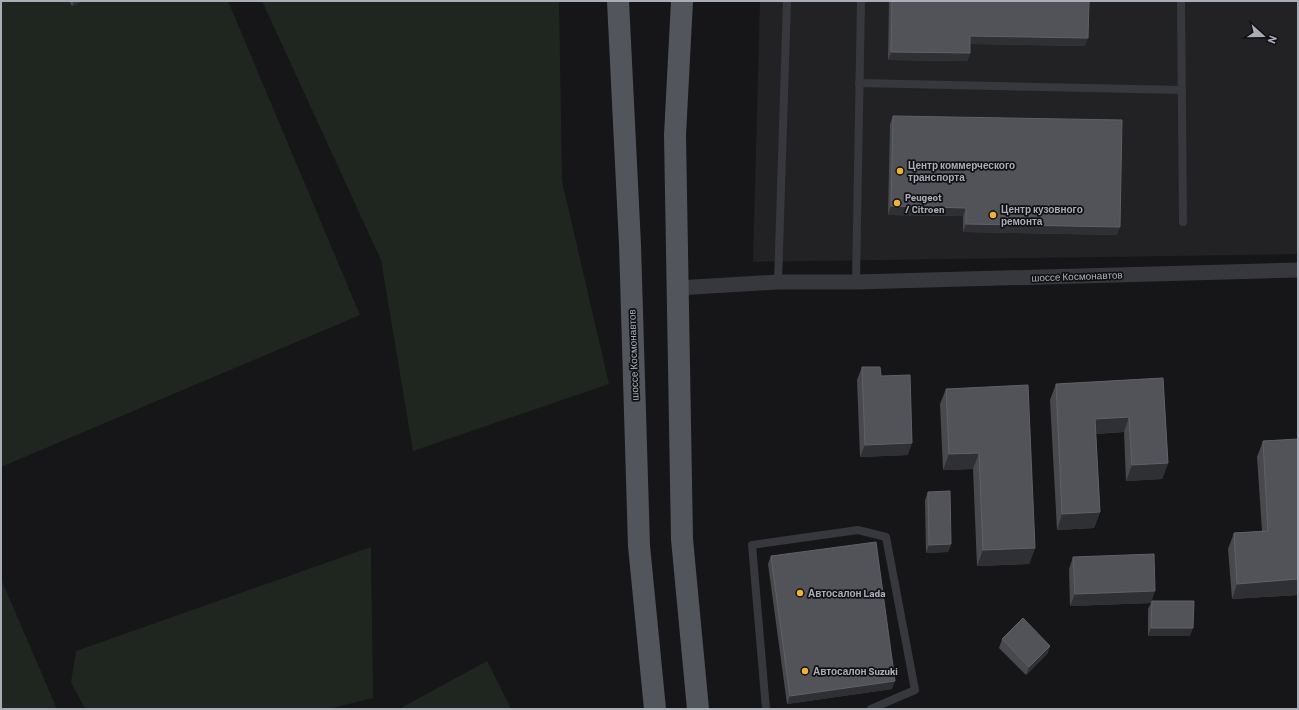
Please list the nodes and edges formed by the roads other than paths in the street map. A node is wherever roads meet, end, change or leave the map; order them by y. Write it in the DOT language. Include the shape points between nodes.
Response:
graph roads {
  1 [pos="618,1"];
  2 [pos="682,1"];
  3 [pos="787,1"];
  4 [pos="861,1"];
  5 [pos="1181,1"];
  6 [pos="859,83"];
  7 [pos="1182,90"];
  8 [pos="1183,222"];
  9 [pos="1298,270"];
  10 [pos="778,282"];
  11 [pos="856,282"];
  12 [pos="677,288"];
  13 [pos="655,709"];
  14 [pos="698,709"];
  15 [pos="766,709"];
  16 [pos="871,709"];
  1 -- 13 [label="main road, шоссе Космонавтов" via="630,245 639,546"];
  2 -- 12 [label="main road" via="675,134"];
  3 -- 10 [label="lane"];
  4 -- 6 [label="lane"];
  5 -- 7 [label="lane"];
  6 -- 7 [label="lane"];
  6 -- 11 [label="lane"];
  7 -- 8 [label="lane"];
  9 -- 11 [label="street, шоссе Космонавтов"];
  10 -- 11 [label="street, шоссе Космонавтов"];
  10 -- 12 [label="street, шоссе Космонавтов"];
  12 -- 14 [label="main road" via="682,539"];
  15 -- 16 [label="lane" via="752,545 858,530 886,536 915,690"];
}
